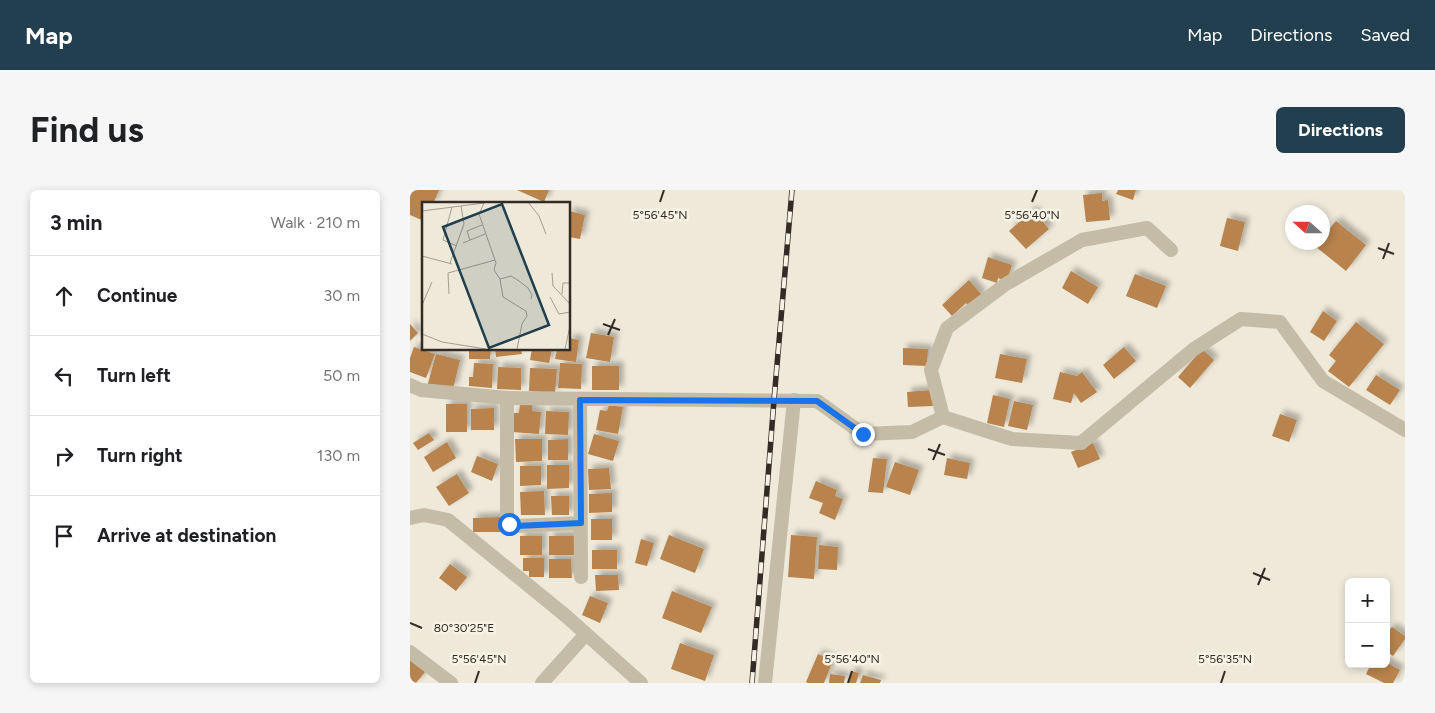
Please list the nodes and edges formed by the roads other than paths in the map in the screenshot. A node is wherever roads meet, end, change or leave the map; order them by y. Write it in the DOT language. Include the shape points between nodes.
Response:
graph roads {
  1 [pos="1171,250"];
  2 [pos="410,385"];
  3 [pos="507,398"];
  4 [pos="580,400"];
  5 [pos="794,400"];
  6 [pos="943,417"];
  7 [pos="1405,430"];
  8 [pos="410,518"];
  9 [pos="581,523"];
  10 [pos="581,577"];
  11 [pos="586,634"];
  12 [pos="410,652"];
  13 [pos="451,683"];
  14 [pos="542,683"];
  15 [pos="641,683"];
  16 [pos="765,683"];
  1 -- 6 [label="street" via="1147,228 1082,240 1006,284 947,328 931,370"];
  2 -- 3 [label="street" via="421,390"];
  3 -- 4 [label="street"];
  3 -- 9 [label="street" via="509,524"];
  4 -- 5 [label="street"];
  4 -- 9 [label="street"];
  5 -- 6 [label="street" via="817,401 863,434 912,432"];
  5 -- 16 [label="street"];
  6 -- 7 [label="street" via="1012,440 1081,443 1194,349 1241,318 1280,322 1324,381"];
  8 -- 11 [label="street" via="424,515 448,520"];
  9 -- 10 [label="street"];
  11 -- 14 [label="street"];
  11 -- 15 [label="street"];
  12 -- 13 [label="street"];
}
